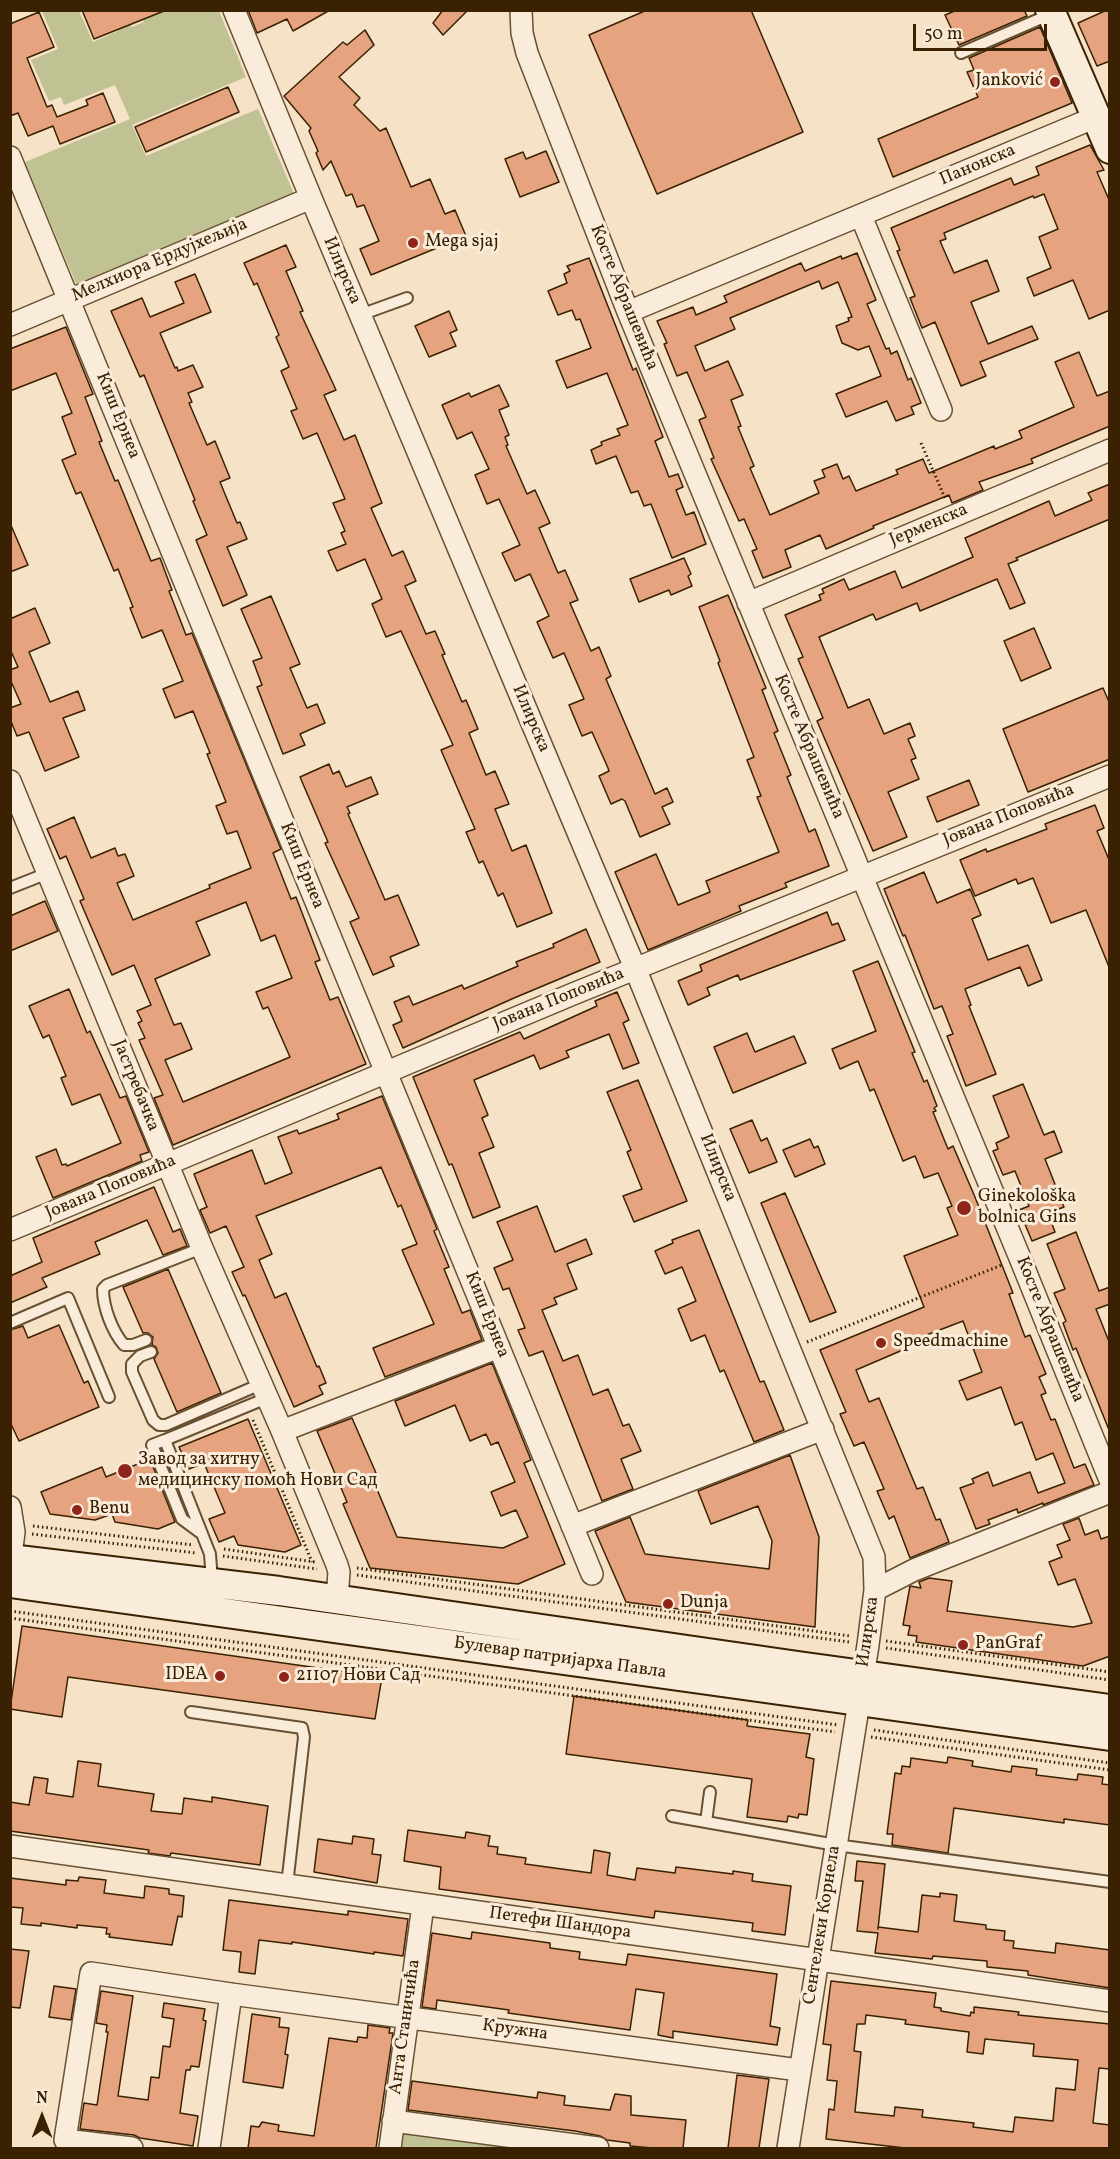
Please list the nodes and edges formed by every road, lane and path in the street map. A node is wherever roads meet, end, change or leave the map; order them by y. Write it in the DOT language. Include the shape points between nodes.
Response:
graph roads {
  1 [pos="234,10"];
  2 [pos="521,10"];
  3 [pos="1051,12"];
  4 [pos="962,53"];
  5 [pos="1103,114"];
  6 [pos="1110,149"];
  7 [pos="10,157"];
  8 [pos="310,198"];
  9 [pos="861,216"];
  10 [pos="407,298"];
  11 [pos="69,299"];
  12 [pos="628,312"];
  13 [pos="360,315"];
  14 [pos="10,325"];
  15 [pos="941,410"];
  16 [pos="921,443"];
  17 [pos="1110,450"];
  18 [pos="952,517"];
  19 [pos="748,603"];
  20 [pos="10,782"];
  21 [pos="1108,782"];
  22 [pos="48,873"];
  23 [pos="861,876"];
  24 [pos="10,888"];
  25 [pos="635,968"];
  26 [pos="386,1071"];
  27 [pos="167,1164"];
  28 [pos="10,1230"];
  29 [pos="202,1248"];
  30 [pos="1020,1258"];
  31 [pos="10,1323"];
  32 [pos="146,1340"];
  33 [pos="499,1347"];
  34 [pos="791,1348"];
  35 [pos="151,1352"];
  36 [pos="259,1396"];
  37 [pos="110,1397"];
  38 [pos="823,1429"];
  39 [pos="282,1431"];
  40 [pos="1110,1480"];
  41 [pos="1110,1492"];
  42 [pos="572,1526"];
  43 [pos="12,1536"];
  44 [pos="208,1551"];
  45 [pos="312,1562"];
  46 [pos="10,1564"];
  47 [pos="592,1574"];
  48 [pos="338,1579"];
  49 [pos="10,1583"];
  50 [pos="212,1584"];
  51 [pos="875,1590"];
  52 [pos="10,1611"];
  53 [pos="10,1618"];
  54 [pos="868,1642"];
  55 [pos="1110,1672"];
  56 [pos="1110,1680"];
  57 [pos="1110,1709"];
  58 [pos="858,1710"];
  59 [pos="191,1712"];
  60 [pos="1110,1736"];
  61 [pos="1110,1763"];
  62 [pos="1110,1770"];
  63 [pos="710,1792"];
  64 [pos="672,1816"];
  65 [pos="706,1822"];
  66 [pos="836,1845"];
  67 [pos="10,1846"];
  68 [pos="1110,1882"];
  69 [pos="286,1885"];
  70 [pos="423,1905"];
  71 [pos="817,1959"];
  72 [pos="231,1994"];
  73 [pos="1110,2001"];
  74 [pos="407,2016"];
  75 [pos="799,2070"];
  76 [pos="393,2121"];
  77 [pos="132,2148"];
  78 [pos="209,2148"];
  79 [pos="390,2148"];
  80 [pos="598,2148"];
  81 [pos="793,2148"];
  1 -- 8 [label="street, Илирска"];
  2 -- 12 [label="street, Косте Абрашевића" via="526,53"];
  3 -- 4 [label="lane"];
  3 -- 5 [label="main road"];
  5 -- 6 [label="main road"];
  5 -- 9 [label="street, Панонска"];
  7 -- 11 [label="street, Киш Ернеа"];
  8 -- 11 [label="street, Мелхиора Ердујхељија"];
  8 -- 13 [label="street, Илирска"];
  9 -- 12 [label="street, Панонска"];
  9 -- 15 [label="street"];
  10 -- 13 [label="lane"];
  11 -- 14 [label="street, Мелхиора Ердујхељија"];
  11 -- 26 [label="street, Киш Ернеа"];
  12 -- 19 [label="street, Косте Абрашевића"];
  13 -- 25 [label="street, Илирска"];
  16 -- 18 [label="path"];
  17 -- 18 [label="street, Јерменска"];
  18 -- 19 [label="street, Јерменска"];
  19 -- 23 [label="street, Косте Абрашевића"];
  20 -- 22 [label="street, Јастребачка"];
  21 -- 23 [label="street, Јована Поповића"];
  22 -- 24 [label="lane"];
  22 -- 27 [label="street, Јастребачка"];
  23 -- 25 [label="street, Јована Поповића"];
  23 -- 30 [label="street, Косте Абрашевића"];
  25 -- 26 [label="street, Јована Поповића"];
  25 -- 34 [label="street, Илирска"];
  26 -- 27 [label="street, Јована Поповића"];
  26 -- 33 [label="street, Киш Ернеа"];
  27 -- 28 [label="street, Јована Поповића"];
  27 -- 29 [label="street, Јастребачка"];
  29 -- 32 [label="lane" via="103,1289 116,1335 124,1345"];
  29 -- 36 [label="street, Јастребачка"];
  30 -- 34 [label="path"];
  30 -- 40 [label="street, Косте Абрашевића"];
  31 -- 37 [label="lane" via="68,1298"];
  33 -- 39 [label="street"];
  33 -- 42 [label="street, Киш Ернеа"];
  34 -- 38 [label="street, Илирска"];
  35 -- 36 [label="lane" via="132,1364 132,1372 159,1425"];
  36 -- 39 [label="street, Јастребачка"];
  36 -- 44 [label="lane" via="152,1445 182,1519 202,1535"];
  36 -- 45 [label="path"];
  38 -- 42 [label="street"];
  38 -- 51 [label="street, Илирска" via="870,1545 876,1568"];
  39 -- 48 [label="street, Јастребачка"];
  41 -- 51 [label="street" via="914,1570"];
  42 -- 47 [label="street, Киш Ернеа"];
  43 -- 44 [label="path"];
  43 -- 44 [label="path"];
  43 -- 46 [label="street"];
  43 -- 50 [label="main road, Булевар патријарха Павла"];
  44 -- 45 [label="path"];
  44 -- 48 [label="path"];
  44 -- 50 [label="lane"];
  45 -- 48 [label="path"];
  48 -- 50 [label="main road, Булевар патријарха Павла"];
  48 -- 54 [label="path"];
  48 -- 54 [label="path"];
  48 -- 58 [label="main road, Булевар патријарха Павла"];
  49 -- 58 [label="main road, Булевар патријарха Павла"];
  51 -- 54 [label="street, Илирска"];
  52 -- 58 [label="path"];
  53 -- 58 [label="path"];
  54 -- 55 [label="path"];
  54 -- 56 [label="path" via="910,1653"];
  54 -- 58 [label="street, Илирска"];
  57 -- 58 [label="main road, Булевар патријарха Павла"];
  58 -- 60 [label="main road, Булевар патријарха Павла"];
  58 -- 61 [label="path"];
  58 -- 62 [label="path"];
  58 -- 66 [label="street, Сентелеки Корнела"];
  59 -- 69 [label="lane" via="302,1728"];
  63 -- 65 [label="lane"];
  64 -- 65 [label="lane"];
  65 -- 66 [label="lane"];
  66 -- 68 [label="lane"];
  66 -- 71 [label="street, Сентелеки Корнела"];
  67 -- 69 [label="street, Петефи Шандора"];
  69 -- 70 [label="street, Петефи Шандора"];
  70 -- 71 [label="street, Петефи Шандора"];
  70 -- 74 [label="street, Анта Станичића"];
  71 -- 73 [label="street, Петефи Шандора"];
  71 -- 75 [label="street, Сентелеки Корнела"];
  72 -- 74 [label="street, Кружна"];
  72 -- 77 [label="street, Кружна" via="91,1973 65,2140"];
  72 -- 78 [label="street"];
  74 -- 75 [label="street, Кружна"];
  74 -- 76 [label="street, Анта Станичића"];
  75 -- 81 [label="street, Сентелеки Корнела"];
  76 -- 79 [label="street, Анта Станичића"];
  76 -- 80 [label="street"];
}
